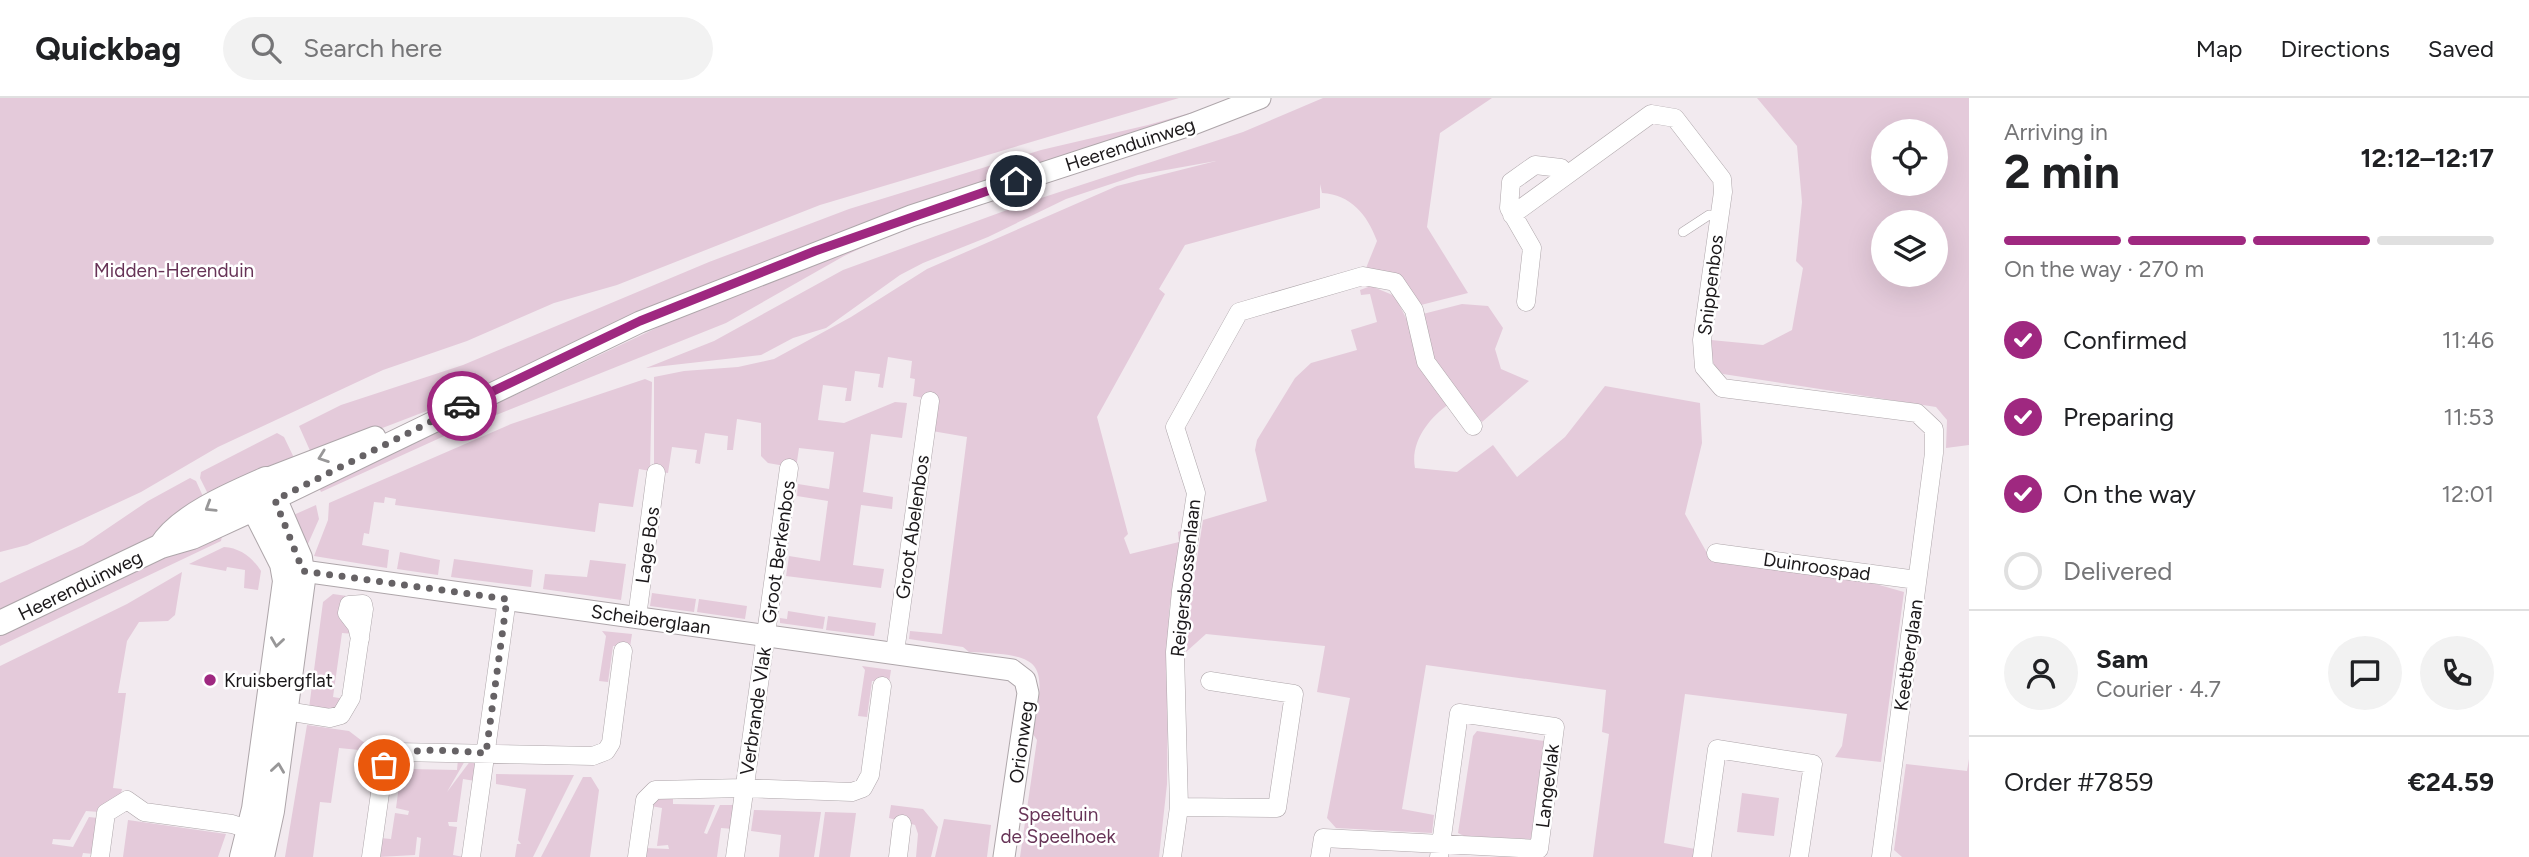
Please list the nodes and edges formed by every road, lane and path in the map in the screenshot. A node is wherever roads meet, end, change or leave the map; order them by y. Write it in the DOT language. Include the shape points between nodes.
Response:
graph roads {
  1 [pos="1260,98"];
  2 [pos="1567,175"];
  3 [pos="1512,215"];
  4 [pos="1719,217"];
  5 [pos="1683,232"];
  6 [pos="1526,302"];
  7 [pos="930,401"];
  8 [pos="1473,426"];
  9 [pos="1934,453"];
  10 [pos="789,468"];
  11 [pos="656,473"];
  12 [pos="259,494"];
  13 [pos="1716,553"];
  14 [pos="294,573"];
  15 [pos="1917,580"];
  16 [pos="507,599"];
  17 [pos="637,617"];
  18 [pos="0,623"];
  19 [pos="766,635"];
  20 [pos="360,639"];
  21 [pos="623,651"];
  22 [pos="895,653"];
  23 [pos="1018,673"];
  24 [pos="1210,681"];
  25 [pos="882,686"];
  26 [pos="286,711"];
  27 [pos="486,753"];
  28 [pos="744,788"];
  29 [pos="1179,807"];
  30 [pos="902,824"];
  31 [pos="260,841"];
  32 [pos="1440,850"];
  33 [pos="100,857"];
  34 [pos="242,857"];
  35 [pos="371,857"];
  36 [pos="471,857"];
  37 [pos="637,857"];
  38 [pos="735,857"];
  39 [pos="898,857"];
  40 [pos="1004,857"];
  41 [pos="1172,857"];
  42 [pos="1320,857"];
  43 [pos="1702,857"];
  44 [pos="1799,857"];
  45 [pos="1881,857"];
  1 -- 12 [label="street, Heerenduinweg" via="815,251 640,321 456,409"];
  2 -- 3 [label="street, Snippenbos"];
  2 -- 3 [label="street" via="1561,167 1535,165 1511,182"];
  2 -- 4 [label="street, Snippenbos" via="1651,114 1675,118 1722,179"];
  3 -- 6 [label="street" via="1532,248"];
  4 -- 5 [label="lane" via="1709,215"];
  4 -- 9 [label="street, Snippenbos" via="1702,340 1704,367 1723,388 1917,413 1934,429"];
  7 -- 22 [label="street, Groot Abelenbos"];
  8 -- 29 [label="street, Reigersbossenlaan" via="1426,362 1414,310 1395,282 1363,276 1239,312 1175,428 1196,493 1175,652"];
  9 -- 15 [label="street, Keetberglaan"];
  10 -- 19 [label="street, Groot Berkenbos"];
  11 -- 17 [label="street, Lage Bos"];
  12 -- 14 [label="main road"];
  12 -- 18 [label="main road, Heerenduinweg" via="189,520 161,546"];
  13 -- 15 [label="street, Duinroospad"];
  14 -- 16 [label="street, Scheiberglaan"];
  14 -- 26 [label="main road"];
  14 -- 31 [label="main road, one-way"];
  15 -- 45 [label="street, Keetberglaan"];
  16 -- 17 [label="street, Scheiberglaan"];
  16 -- 27 [label="street"];
  17 -- 19 [label="street, Scheiberglaan"];
  19 -- 22 [label="street, Scheiberglaan"];
  19 -- 28 [label="street, Verbrande Vlak"];
  20 -- 26 [label="street" via="346,710 330,718"];
  21 -- 27 [label="street" via="607,751 593,756"];
  22 -- 23 [label="street, Scheiberglaan"];
  23 -- 40 [label="street, Orionweg" via="1028,693"];
  24 -- 29 [label="street" via="1294,694 1278,808"];
  25 -- 28 [label="street" via="870,775 863,788 852,792"];
  31 -- 26 [label="main road, one-way"];
  27 -- 35 [label="street" via="403,751 390,756 384,765"];
  27 -- 36 [label="street"];
  28 -- 37 [label="street, Verbrande Vlak" via="650,792"];
  28 -- 38 [label="street, Verbrande Vlak"];
  29 -- 41 [label="street, Reigersbossenlaan"];
  30 -- 39 [label="street"];
  31 -- 33 [label="street" via="232,824 144,812 127,800 106,813"];
  31 -- 34 [label="main road"];
  32 -- 32 [label="street, Langevlak" via="1459,713 1555,727 1539,849"];
  32 -- 42 [label="street" via="1323,838"];
  43 -- 44 [label="street" via="1717,749 1813,764"];
}
